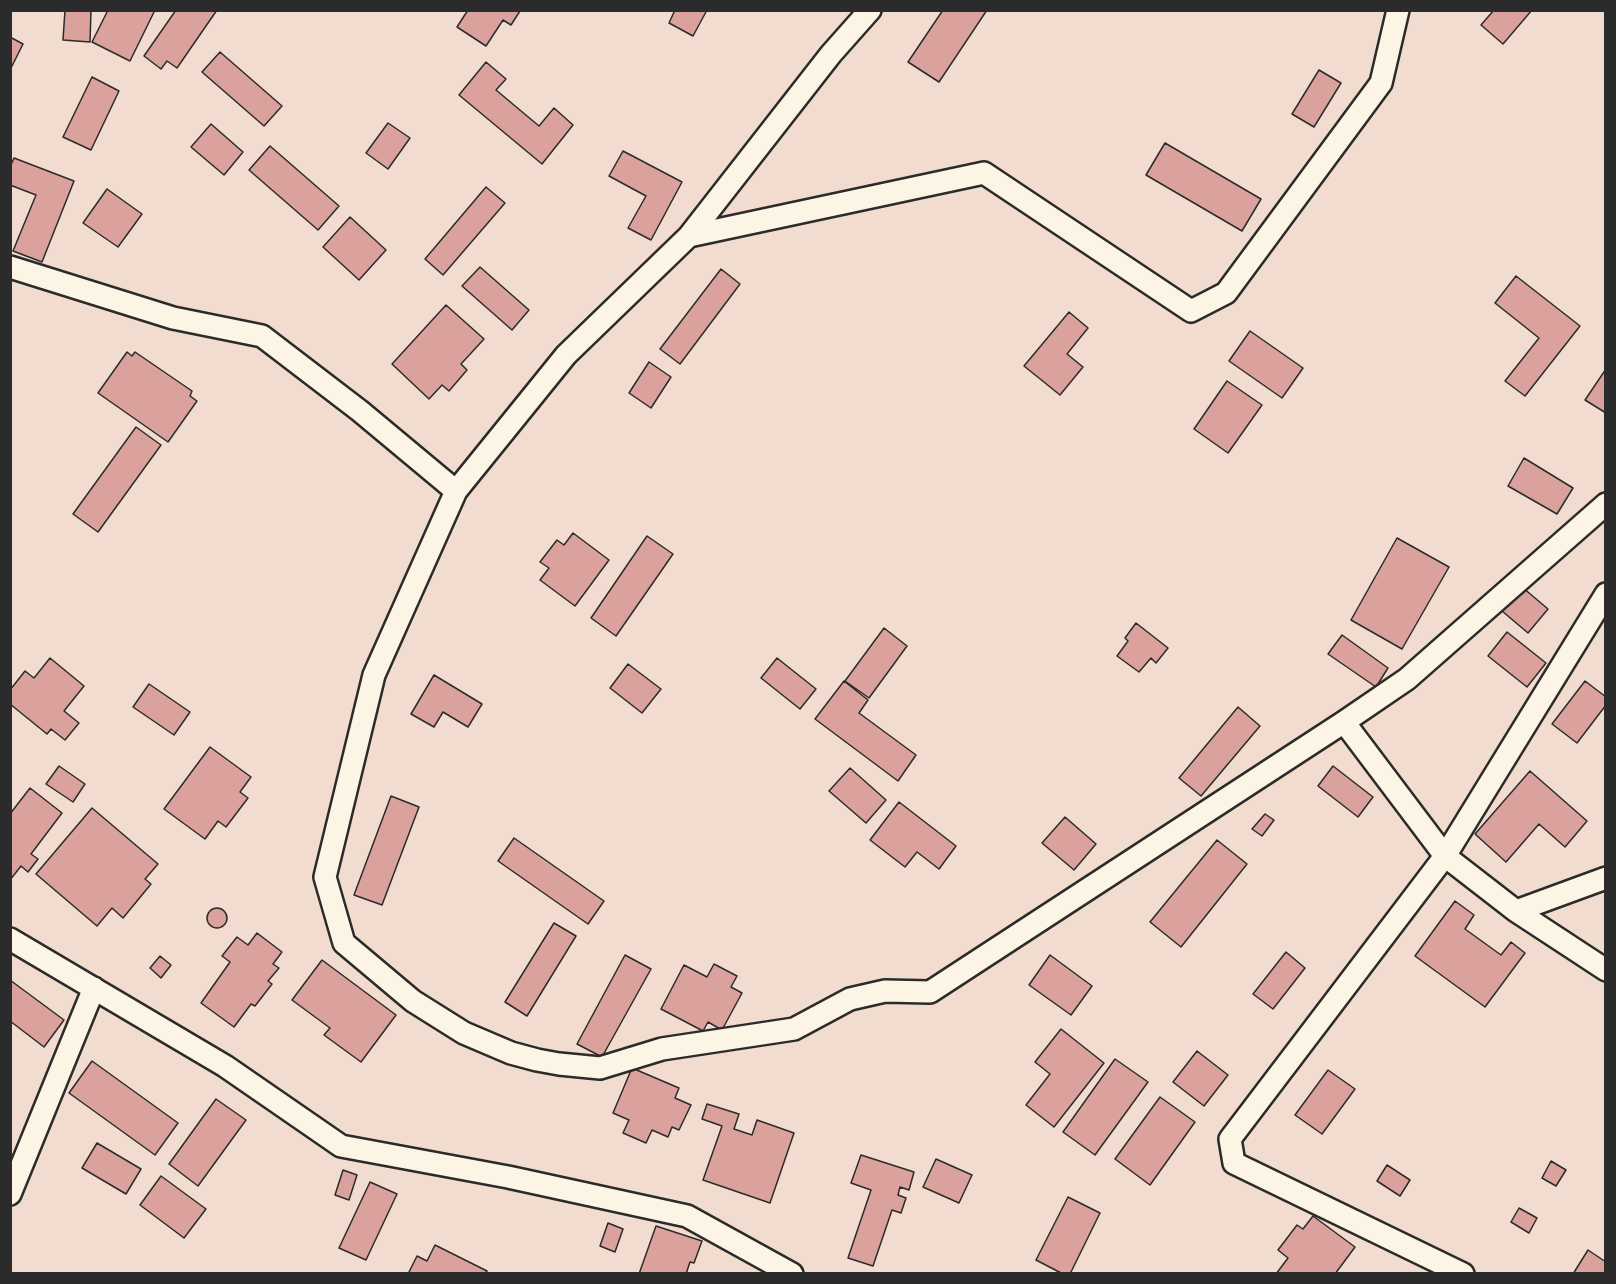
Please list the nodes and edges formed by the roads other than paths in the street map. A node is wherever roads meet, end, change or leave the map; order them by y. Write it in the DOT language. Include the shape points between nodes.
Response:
graph roads {
  1 [pos="870,10"];
  2 [pos="1398,10"];
  3 [pos="689,236"];
  4 [pos="10,267"];
  5 [pos="456,491"];
  6 [pos="1605,504"];
  7 [pos="1605,594"];
  8 [pos="1344,722"];
  9 [pos="1446,856"];
  10 [pos="1605,878"];
  11 [pos="1516,910"];
  12 [pos="10,939"];
  13 [pos="1605,970"];
  14 [pos="94,988"];
  15 [pos="10,1194"];
  16 [pos="792,1274"];
  17 [pos="1463,1274"];
  1 -- 3 [label="street"];
  2 -- 3 [label="street" via="1381,83 1226,293 1191,311 984,173"];
  3 -- 5 [label="street" via="566,355"];
  4 -- 5 [label="street" via="173,318 262,336"];
  5 -- 8 [label="street" via="374,675 326,877 344,943 414,1001 464,1033 537,1060 600,1068 662,1049 794,1029 850,999 885,991 930,992"];
  6 -- 8 [label="street" via="1407,679"];
  7 -- 9 [label="street"];
  8 -- 9 [label="street"];
  9 -- 11 [label="street"];
  9 -- 17 [label="street" via="1230,1139 1234,1163"];
  10 -- 11 [label="street"];
  11 -- 13 [label="street"];
  12 -- 14 [label="street"];
  14 -- 15 [label="street"];
  14 -- 16 [label="street" via="225,1066 342,1146 687,1216"];
}
